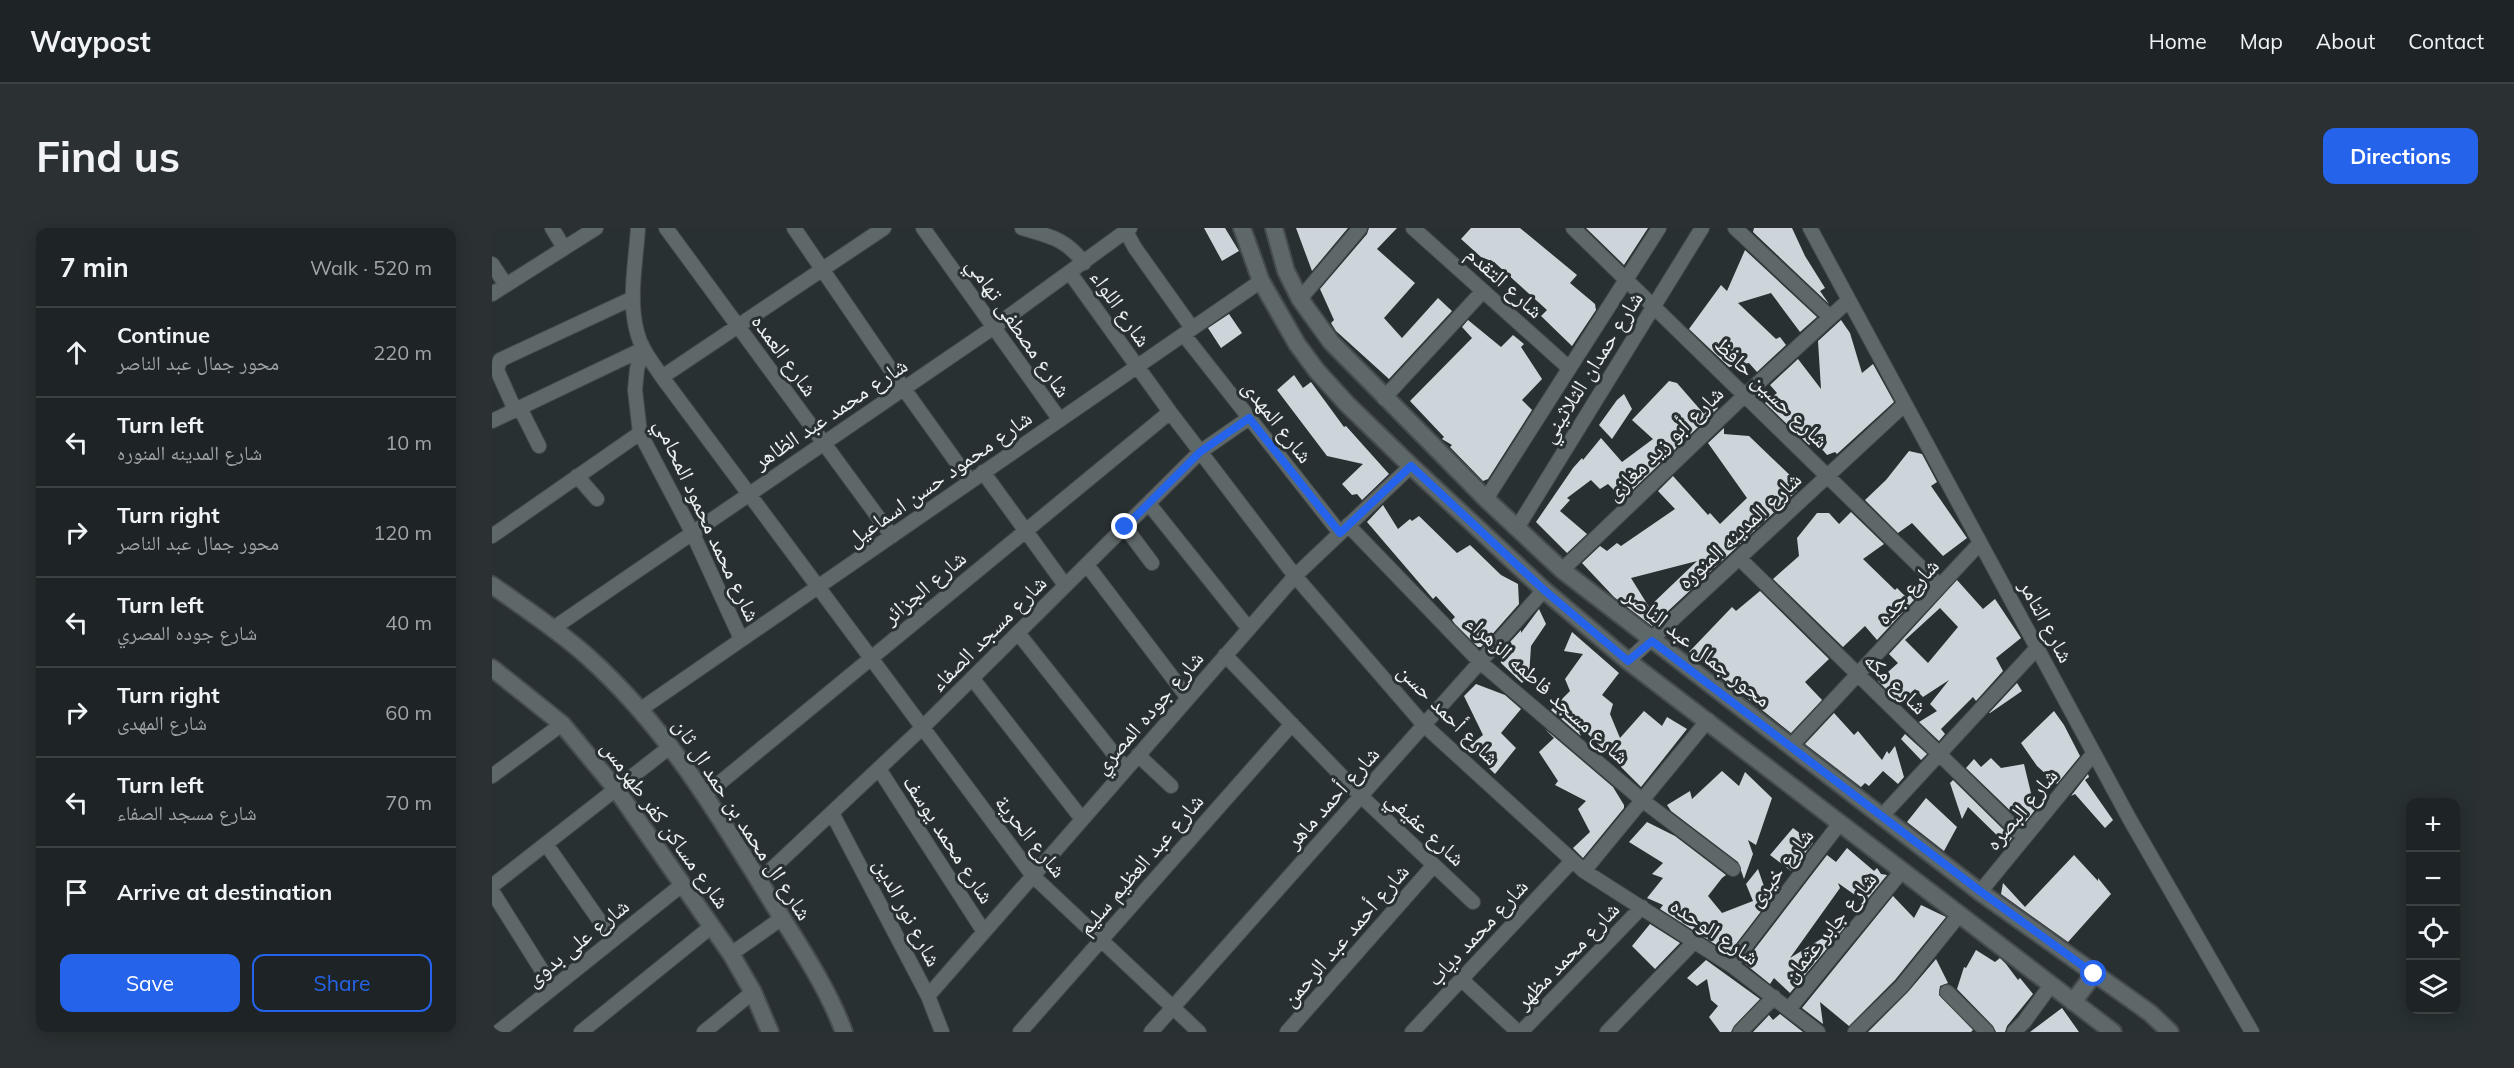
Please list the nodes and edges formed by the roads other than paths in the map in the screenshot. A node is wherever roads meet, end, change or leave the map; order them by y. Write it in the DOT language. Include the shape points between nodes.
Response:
graph roads {
  1 [pos="552,228"];
  2 [pos="596,228"];
  3 [pos="638,228"];
  4 [pos="666,228"];
  5 [pos="794,228"];
  6 [pos="884,228"];
  7 [pos="923,228"];
  8 [pos="1024,228"];
  9 [pos="1242,228"];
  10 [pos="1274,228"];
  11 [pos="1360,228"];
  12 [pos="1413,228"];
  13 [pos="1574,228"];
  14 [pos="1659,228"];
  15 [pos="1702,228"];
  16 [pos="1735,228"];
  17 [pos="1810,228"];
  18 [pos="1126,229"];
  19 [pos="564,248"];
  20 [pos="1084,263"];
  21 [pos="492,264"];
  22 [pos="823,269"];
  23 [pos="1070,273"];
  24 [pos="1626,279"];
  25 [pos="1261,281"];
  26 [pos="506,285"];
  27 [pos="1483,291"];
  28 [pos="492,294"];
  29 [pos="633,298"];
  30 [pos="1300,299"];
  31 [pos="1849,300"];
  32 [pos="1654,306"];
  33 [pos="1830,317"];
  34 [pos="738,326"];
  35 [pos="994,327"];
  36 [pos="1188,332"];
  37 [pos="643,349"];
  38 [pos="1137,367"];
  39 [pos="1569,368"];
  40 [pos="662,377"];
  41 [pos="904,389"];
  42 [pos="1744,395"];
  43 [pos="1384,398"];
  44 [pos="1905,404"];
  45 [pos="518,409"];
  46 [pos="1170,412"];
  47 [pos="1249,418"];
  48 [pos="1060,420"];
  49 [pos="492,422"];
  50 [pos="640,433"];
  51 [pos="823,443"];
  52 [pos="539,446"];
  53 [pos="1200,452"];
  54 [pos="1411,466"];
  55 [pos="982,472"];
  56 [pos="577,476"];
  57 [pos="1827,476"];
  58 [pos="970,481"];
  59 [pos="749,493"];
  60 [pos="597,499"];
  61 [pos="1486,499"];
  62 [pos="1149,504"];
  63 [pos="1125,527"];
  64 [pos="1516,528"];
  65 [pos="1344,529"];
  66 [pos="1026,531"];
  67 [pos="692,532"];
  68 [pos="492,536"];
  69 [pos="891,536"];
  70 [pos="1980,543"];
  71 [pos="1739,558"];
  72 [pos="1152,563"];
  73 [pos="1087,565"];
  74 [pos="1562,570"];
  75 [pos="1294,576"];
  76 [pos="492,585"];
  77 [pos="1065,585"];
  78 [pos="1940,586"];
  79 [pos="818,587"];
  80 [pos="1544,590"];
  81 [pos="1249,628"];
  82 [pos="552,629"];
  83 [pos="1018,633"];
  84 [pos="741,639"];
  85 [pos="1652,641"];
  86 [pos="2037,648"];
  87 [pos="1225,655"];
  88 [pos="871,659"];
  89 [pos="1628,661"];
  90 [pos="1480,662"];
  91 [pos="492,668"];
  92 [pos="1857,674"];
  93 [pos="972,678"];
  94 [pos="1188,698"];
  95 [pos="641,709"];
  96 [pos="1708,720"];
  97 [pos="562,724"];
  98 [pos="1292,724"];
  99 [pos="1424,725"];
  100 [pos="922,728"];
  101 [pos="671,746"];
  102 [pos="1790,747"];
  103 [pos="1938,753"];
  104 [pos="2094,753"];
  105 [pos="1138,755"];
  106 [pos="879,769"];
  107 [pos="1126,769"];
  108 [pos="492,776"];
  109 [pos="1171,786"];
  110 [pos="616,789"];
  111 [pos="705,795"];
  112 [pos="1360,796"];
  113 [pos="1642,800"];
  114 [pos="832,813"];
  115 [pos="1881,817"];
  116 [pos="1082,819"];
  117 [pos="1840,823"];
  118 [pos="2024,837"];
  119 [pos="546,844"];
  120 [pos="1572,861"];
  121 [pos="1434,865"];
  122 [pos="1733,869"];
  123 [pos="1584,871"];
  124 [pos="1902,871"];
  125 [pos="1033,876"];
  126 [pos="494,881"];
  127 [pos="759,881"];
  128 [pos="683,884"];
  129 [pos="1980,891"];
  130 [pos="1473,902"];
  131 [pos="1642,907"];
  132 [pos="1959,915"];
  133 [pos="782,918"];
  134 [pos="712,926"];
  135 [pos="984,932"];
  136 [pos="613,940"];
  137 [pos="1101,940"];
  138 [pos="1694,942"];
  139 [pos="731,954"];
  140 [pos="1731,965"];
  141 [pos="2094,974"];
  142 [pos="1461,979"];
  143 [pos="2051,985"];
  144 [pos="553,988"];
  145 [pos="753,992"];
  146 [pos="1947,992"];
  147 [pos="928,996"];
  148 [pos="1774,997"];
  149 [pos="2073,1002"];
  150 [pos="1173,1007"];
  151 [pos="1789,1009"];
  152 [pos="492,1024"];
  153 [pos="2110,1031"];
  154 [pos="497,1032"];
  155 [pos="581,1032"];
  156 [pos="705,1032"];
  157 [pos="770,1032"];
  158 [pos="844,1032"];
  159 [pos="942,1032"];
  160 [pos="1020,1032"];
  161 [pos="1151,1032"];
  162 [pos="1199,1032"];
  163 [pos="1287,1032"];
  164 [pos="1412,1032"];
  165 [pos="1519,1032"];
  166 [pos="1607,1032"];
  167 [pos="1740,1032"];
  168 [pos="1818,1032"];
  169 [pos="1855,1032"];
  170 [pos="1987,1032"];
  171 [pos="2014,1032"];
  172 [pos="2170,1032"];
  173 [pos="2252,1032"];
  1 -- 19 [label="street"];
  2 -- 19 [label="street"];
  3 -- 29 [label="street"];
  4 -- 34 [label="street, شارع العمده"];
  5 -- 22 [label="street"];
  6 -- 22 [label="street"];
  7 -- 35 [label="street, شارع مصطفى تهامي"];
  8 -- 20 [label="street" via="1059,239 1075,250"];
  9 -- 25 [label="street"];
  10 -- 30 [label="street, محور جمال عبد الناصر"];
  11 -- 30 [label="street"];
  12 -- 27 [label="street, شارع التقدم"];
  13 -- 24 [label="street, شارع حسين حافظ"];
  14 -- 24 [label="street, شارع حمدان الثلاثيني"];
  15 -- 32 [label="street, شارع حمدان الثلاثيني"];
  16 -- 33 [label="street"];
  17 -- 31 [label="street, شارع التامر"];
  18 -- 20 [label="street, شارع محمد عبد الظاهر"];
  18 -- 36 [label="street, شارع المهدى"];
  19 -- 26 [label="street"];
  20 -- 23 [label="street, شارع محمد عبد الظاهر"];
  21 -- 26 [label="street"];
  22 -- 34 [label="street"];
  22 -- 41 [label="street"];
  23 -- 35 [label="street, شارع محمد عبد الظاهر"];
  23 -- 38 [label="street, شارع اللواء"];
  24 -- 32 [label="street, شارع حسين حافظ"];
  24 -- 39 [label="street, شارع حمدان الثلاثيني"];
  25 -- 36 [label="street, شارع محمود حسن اسماعيل"];
  25 -- 54 [label="street" via="1317,371"];
  26 -- 28 [label="street"];
  27 -- 39 [label="street, شارع التقدم"];
  27 -- 43 [label="street"];
  29 -- 37 [label="street" via="636,331"];
  29 -- 45 [label="street" via="500,360 497,370"];
  30 -- 43 [label="street, محور جمال عبد الناصر" via="1331,342"];
  31 -- 33 [label="street, شارع أبو زيد مغازى"];
  31 -- 44 [label="street, شارع التامر"];
  32 -- 42 [label="street, شارع حسين حافظ"];
  32 -- 64 [label="street, شارع حمدان الثلاثيني"];
  33 -- 42 [label="street, شارع أبو زيد مغازى"];
  34 -- 40 [label="street"];
  34 -- 51 [label="street, شارع العمده"];
  35 -- 41 [label="street, شارع محمد عبد الظاهر"];
  35 -- 48 [label="street, شارع مصطفى تهامي"];
  36 -- 38 [label="street, شارع محمود حسن اسماعيل"];
  36 -- 47 [label="street, شارع المهدى"];
  37 -- 40 [label="street, شارع الحرية"];
  37 -- 45 [label="street"];
  37 -- 50 [label="street, شارع محمد محمود المحامي" via="635,390"];
  38 -- 46 [label="street, شارع اللواء"];
  38 -- 48 [label="street, شارع محمود حسن اسماعيل"];
  39 -- 61 [label="street, شارع حمدان الثلاثيني"];
  40 -- 59 [label="street, شارع الحرية"];
  41 -- 51 [label="street, شارع محمد عبد الظاهر"];
  41 -- 58 [label="street"];
  42 -- 57 [label="street, شارع حسين حافظ"];
  42 -- 74 [label="street, شارع أبو زيد مغازى"];
  43 -- 61 [label="street, محور جمال عبد الناصر"];
  44 -- 57 [label="street, شارع المدينه المنوره"];
  44 -- 70 [label="street, شارع التامر"];
  45 -- 49 [label="street"];
  45 -- 52 [label="street"];
  46 -- 53 [label="street, شارع اللواء"];
  46 -- 66 [label="street, شارع الجزائر"];
  47 -- 53 [label="street, شارع مسجد الصفاء"];
  47 -- 65 [label="street, شارع المهدى"];
  48 -- 55 [label="street, شارع محمود حسن اسماعيل"];
  50 -- 56 [label="street"];
  50 -- 67 [label="street, شارع محمد محمود المحامي"];
  51 -- 59 [label="street, شارع محمد عبد الظاهر"];
  51 -- 69 [label="street, شارع العمده"];
  53 -- 62 [label="street, شارع مسجد الصفاء"];
  53 -- 75 [label="street, شارع أحمد حسن"];
  54 -- 65 [label="street, شارع جوده المصري"];
  54 -- 80 [label="street"];
  55 -- 58 [label="street, شارع محمود حسن اسماعيل"];
  55 -- 66 [label="street"];
  56 -- 60 [label="street"];
  56 -- 68 [label="street"];
  57 -- 71 [label="street, شارع المدينه المنوره"];
  57 -- 78 [label="street, شارع حسين حافظ"];
  58 -- 69 [label="street, شارع محمود حسن اسماعيل"];
  59 -- 67 [label="street, شارع محمد عبد الظاهر"];
  59 -- 79 [label="street, شارع الحرية"];
  61 -- 64 [label="street, محور جمال عبد الناصر"];
  62 -- 63 [label="street, شارع مسجد الصفاء"];
  62 -- 81 [label="street"];
  63 -- 72 [label="street"];
  63 -- 73 [label="street, شارع مسجد الصفاء"];
  64 -- 74 [label="street, محور جمال عبد الناصر"];
  65 -- 75 [label="street, شارع جوده المصري"];
  65 -- 90 [label="street, شارع مسجد فاطمه الزهراء"];
  66 -- 77 [label="street"];
  66 -- 88 [label="street, شارع الجزائر"];
  67 -- 82 [label="street, شارع محمد عبد الظاهر"];
  67 -- 84 [label="street, شارع محمد محمود المحامي"];
  69 -- 79 [label="street, شارع محمود حسن اسماعيل"];
  70 -- 78 [label="street, شارع جده"];
  70 -- 86 [label="street, شارع التامر"];
  71 -- 85 [label="street, شارع المدينه المنوره"];
  71 -- 92 [label="street, شارع مكه"];
  73 -- 77 [label="street, شارع مسجد الصفاء"];
  73 -- 94 [label="street"];
  74 -- 85 [label="street, محور جمال عبد الناصر"];
  75 -- 81 [label="street, شارع جوده المصري"];
  75 -- 99 [label="street, شارع أحمد حسن"];
  76 -- 82 [label="street, شارع ال محمد بن حمد ال ثان"];
  77 -- 83 [label="street, شارع مسجد الصفاء"];
  78 -- 92 [label="street, شارع جده"];
  79 -- 84 [label="street, شارع محمود حسن اسماعيل"];
  79 -- 88 [label="street, شارع الحرية"];
  80 -- 89 [label="street"];
  80 -- 90 [label="street, شارع أحمد ماهر"];
  81 -- 87 [label="street, شارع جوده المصري"];
  82 -- 95 [label="street, شارع ال محمد بن حمد ال ثان" via="585,654"];
  83 -- 93 [label="street, شارع مسجد الصفاء"];
  83 -- 107 [label="street"];
  84 -- 95 [label="street, شارع محمود حسن اسماعيل"];
  85 -- 89 [label="street, شارع المدينه المنوره"];
  85 -- 102 [label="street, محور جمال عبد الناصر"];
  86 -- 103 [label="street"];
  86 -- 104 [label="street, شارع التامر"];
  87 -- 94 [label="street, شارع جوده المصري"];
  87 -- 98 [label="street, شارع عفيفي"];
  88 -- 100 [label="street, شارع الحرية"];
  88 -- 111 [label="street, شارع الجزائر"];
  89 -- 96 [label="street"];
  90 -- 99 [label="street, شارع أحمد ماهر"];
  90 -- 113 [label="street, شارع مسجد فاطمه الزهراء"];
  91 -- 97 [label="street, شارع مساكن كفر طهرمس"];
  92 -- 102 [label="street, شارع جده"];
  92 -- 103 [label="street, شارع مكه"];
  93 -- 100 [label="street, شارع مسجد الصفاء"];
  93 -- 116 [label="street"];
  94 -- 105 [label="street, شارع جوده المصري"];
  95 -- 101 [label="street, شارع ال محمد بن حمد ال ثان"];
  96 -- 113 [label="street"];
  96 -- 117 [label="street"];
  97 -- 108 [label="street"];
  97 -- 110 [label="street, شارع مساكن كفر طهرمس"];
  98 -- 112 [label="street, شارع عفيفي"];
  98 -- 137 [label="street, شارع عبد العظيم سليم"];
  99 -- 112 [label="street, شارع أحمد ماهر"];
  99 -- 120 [label="street, شارع أحمد حسن"];
  100 -- 106 [label="street, شارع مسجد الصفاء"];
  100 -- 125 [label="street, شارع الحرية"];
  101 -- 110 [label="street"];
  101 -- 111 [label="street, شارع ال محمد بن حمد ال ثان"];
  102 -- 115 [label="street, محور جمال عبد الناصر"];
  103 -- 115 [label="street"];
  103 -- 118 [label="street, شارع مكه"];
  104 -- 118 [label="street, شارع البصره"];
  104 -- 173 [label="street, شارع التامر"];
  105 -- 107 [label="street, شارع جوده المصري"];
  105 -- 109 [label="street"];
  106 -- 114 [label="street, شارع مسجد الصفاء"];
  106 -- 135 [label="street, شارع محمد يوسف"];
  107 -- 116 [label="street, شارع جوده المصري"];
  110 -- 119 [label="street"];
  110 -- 128 [label="street, شارع مساكن كفر طهرمس"];
  111 -- 127 [label="street, شارع ال محمد بن حمد ال ثان"];
  112 -- 121 [label="street, شارع عفيفي"];
  112 -- 150 [label="street, شارع أحمد ماهر"];
  113 -- 122 [label="street, شارع مسجد فاطمه الزهراء"];
  113 -- 123 [label="street"];
  114 -- 127 [label="street, شارع مسجد الصفاء"];
  114 -- 147 [label="street, شارع نور الدين"];
  115 -- 129 [label="street, محور جمال عبد الناصر"];
  116 -- 125 [label="street, شارع جوده المصري"];
  117 -- 124 [label="street"];
  117 -- 140 [label="street, شارع خيرى"];
  118 -- 129 [label="street, شارع البصره"];
  119 -- 126 [label="street"];
  119 -- 136 [label="street"];
  120 -- 123 [label="street, شارع أحمد حسن"];
  120 -- 142 [label="street, شارع محمد دياب"];
  121 -- 130 [label="street, شارع عفيفي"];
  121 -- 163 [label="street, شارع أحمد عبد الرحمن"];
  123 -- 131 [label="street, شارع الوحده"];
  124 -- 132 [label="street"];
  124 -- 151 [label="street, شارع جابر عثمان"];
  125 -- 135 [label="street, شارع جوده المصري"];
  125 -- 137 [label="street, شارع الحرية"];
  126 -- 144 [label="street"];
  127 -- 133 [label="street, شارع ال محمد بن حمد ال ثان"];
  128 -- 134 [label="street, شارع مساكن كفر طهرمس"];
  128 -- 136 [label="street, شارع على بدوى"];
  129 -- 141 [label="street, محور جمال عبد الناصر"];
  131 -- 138 [label="street, شارع الوحده"];
  131 -- 165 [label="street, شارع محمد مظهر"];
  132 -- 143 [label="street"];
  132 -- 169 [label="street" via="1902,986"];
  133 -- 139 [label="street"];
  133 -- 158 [label="street, شارع ال محمد بن حمد ال ثان" via="817,976"];
  134 -- 139 [label="street, شارع مساكن كفر طهرمس"];
  134 -- 155 [label="street"];
  135 -- 147 [label="street, شارع جوده المصري"];
  136 -- 144 [label="street, شارع على بدوى"];
  137 -- 150 [label="street, شارع الحرية"];
  137 -- 160 [label="street, شارع عبد العظيم سليم"];
  138 -- 140 [label="street, شارع الوحده"];
  138 -- 166 [label="street"];
  139 -- 145 [label="street, شارع مساكن كفر طهرمس"];
  140 -- 148 [label="street, شارع الوحده"];
  141 -- 149 [label="street"];
  141 -- 172 [label="street, محور جمال عبد الناصر"];
  142 -- 164 [label="street, شارع محمد دياب"];
  142 -- 165 [label="street"];
  143 -- 149 [label="street"];
  143 -- 171 [label="street"];
  144 -- 154 [label="street, شارع على بدوى"];
  145 -- 156 [label="street"];
  145 -- 157 [label="street, شارع مساكن كفر طهرمس"];
  146 -- 170 [label="street"];
  147 -- 159 [label="street, شارع نور الدين"];
  148 -- 151 [label="street, شارع الوحده"];
  148 -- 167 [label="street"];
  149 -- 153 [label="street"];
  150 -- 161 [label="street, شارع أحمد ماهر"];
  150 -- 162 [label="street, شارع الحرية"];
  151 -- 168 [label="street, شارع الوحده"];
  152 -- 154 [label="street"];
}
